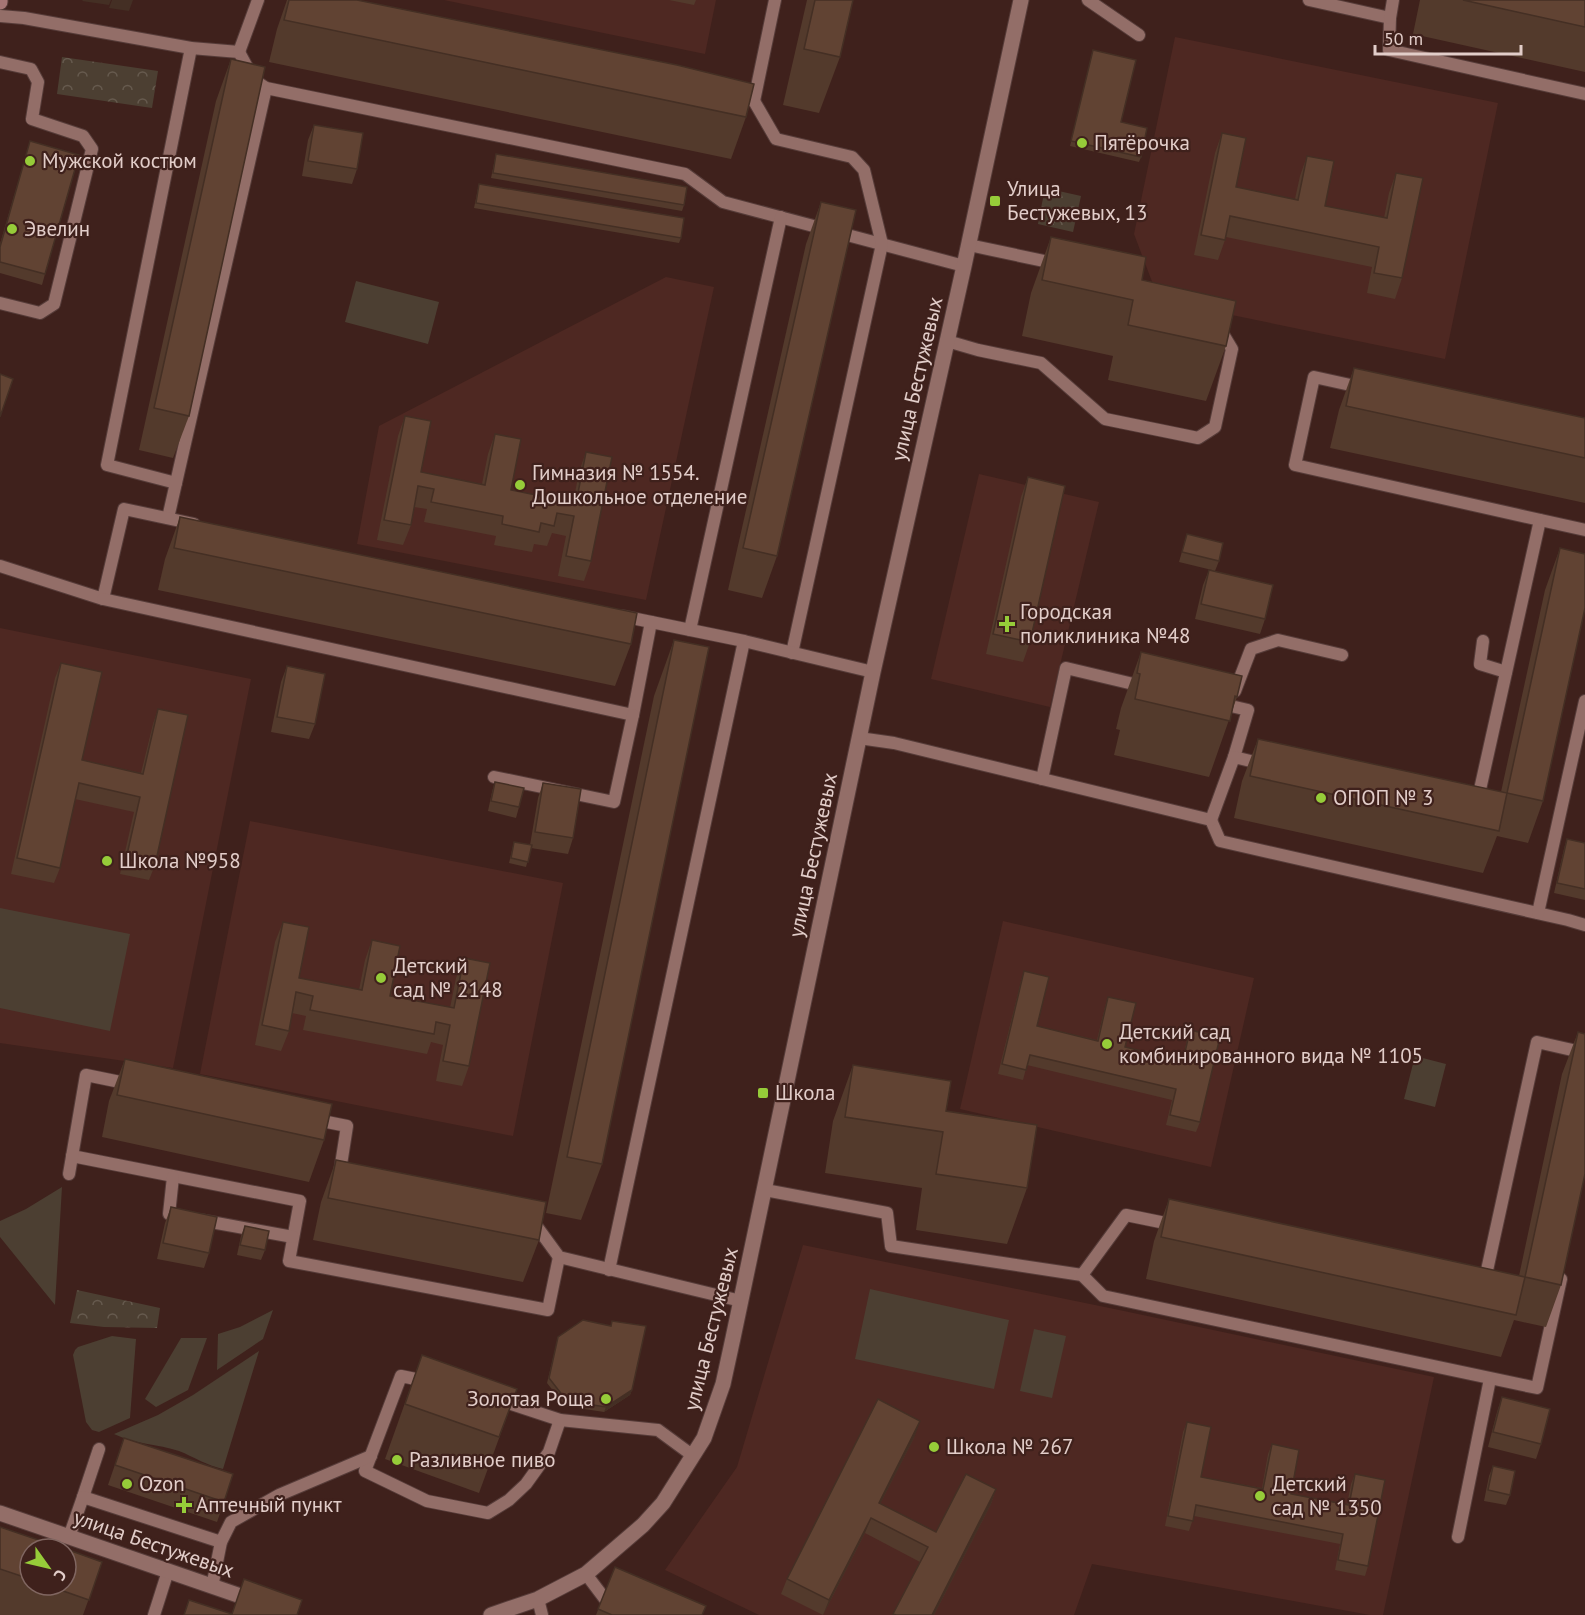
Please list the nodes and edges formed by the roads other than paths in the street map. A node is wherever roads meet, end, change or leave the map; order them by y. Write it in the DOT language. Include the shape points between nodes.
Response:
graph roads {
  1 [pos="258,0"];
  2 [pos="775,0"];
  3 [pos="1021,0"];
  4 [pos="1088,0"];
  5 [pos="1310,0"];
  6 [pos="1393,0"];
  7 [pos="0,16"];
  8 [pos="1390,18"];
  9 [pos="1139,34"];
  10 [pos="191,48"];
  11 [pos="239,52"];
  12 [pos="0,62"];
  13 [pos="266,88"];
  14 [pos="719,93"];
  15 [pos="1585,94"];
  16 [pos="754,101"];
  17 [pos="781,217"];
  18 [pos="882,244"];
  19 [pos="969,245"];
  20 [pos="964,266"];
  21 [pos="1072,267"];
  22 [pos="0,303"];
  23 [pos="1209,327"];
  24 [pos="947,341"];
  25 [pos="1371,390"];
  26 [pos="176,483"];
  27 [pos="168,518"];
  28 [pos="1540,520"];
  29 [pos="204,526"];
  30 [pos="1585,530"];
  31 [pos="0,566"];
  32 [pos="103,599"];
  33 [pos="606,613"];
  34 [pos="651,622"];
  35 [pos="690,630"];
  36 [pos="744,641"];
  37 [pos="1484,642"];
  38 [pos="792,652"];
  39 [pos="1342,655"];
  40 [pos="873,672"];
  41 [pos="1506,672"];
  42 [pos="1156,689"];
  43 [pos="1202,699"];
  44 [pos="1585,701"];
  45 [pos="1229,706"];
  46 [pos="633,715"];
  47 [pos="859,738"];
  48 [pos="1234,758"];
  49 [pos="1280,768"];
  50 [pos="494,777"];
  51 [pos="1042,779"];
  52 [pos="1464,810"];
  53 [pos="1212,820"];
  54 [pos="1538,913"];
  55 [pos="1585,926"];
  56 [pos="1585,1053"];
  57 [pos="144,1086"];
  58 [pos="303,1118"];
  59 [pos="72,1156"];
  60 [pos="69,1174"];
  61 [pos="362,1175"];
  62 [pos="173,1177"];
  63 [pos="765,1190"];
  64 [pos="526,1211"];
  65 [pos="1182,1227"];
  66 [pos="293,1237"];
  67 [pos="559,1257"];
  68 [pos="1564,1265"];
  69 [pos="609,1270"];
  70 [pos="1082,1275"];
  71 [pos="1471,1290"];
  72 [pos="741,1301"];
  73 [pos="1490,1379"];
  74 [pos="444,1385"];
  75 [pos="486,1396"];
  76 [pos="560,1420"];
  77 [pos="99,1449"];
  78 [pos="692,1455"];
  79 [pos="371,1456"];
  80 [pos="83,1497"];
  81 [pos="0,1513"];
  82 [pos="69,1537"];
  83 [pos="1458,1537"];
  84 [pos="78,1540"];
  85 [pos="221,1542"];
  86 [pos="168,1571"];
  87 [pos="586,1574"];
  88 [pos="212,1587"];
  89 [pos="538,1599"];
  90 [pos="264,1604"];
  91 [pos="154,1615"];
  92 [pos="491,1615"];
  93 [pos="542,1615"];
  94 [pos="617,1615"];
  1 -- 11 [label="lane"];
  2 -- 16 [label="lane"];
  3 -- 19 [label="street, улица Бестужевых"];
  4 -- 9 [label="lane"];
  5 -- 8 [label="lane"];
  6 -- 8 [label="lane"];
  7 -- 10 [label="lane"];
  8 -- 15 [label="lane" via="1389,50"];
  10 -- 11 [label="lane"];
  10 -- 26 [label="lane" via="107,465"];
  11 -- 13 [label="lane" via="254,80"];
  12 -- 22 [label="lane" via="31,69 39,82 32,119 83,136 92,149 54,304 40,314"];
  13 -- 17 [label="lane" via="685,174 723,202"];
  13 -- 26 [label="lane"];
  14 -- 16 [label="lane"];
  16 -- 18 [label="lane" via="776,139 852,157 864,170"];
  17 -- 18 [label="lane"];
  17 -- 35 [label="lane"];
  18 -- 20 [label="lane"];
  18 -- 38 [label="lane"];
  19 -- 20 [label="street, улица Бестужевых"];
  19 -- 21 [label="lane"];
  20 -- 24 [label="street, улица Бестужевых"];
  23 -- 24 [label="lane" via="1220,329 1232,349 1215,427 1198,438 1105,418 1041,363"];
  24 -- 40 [label="street, улица Бестужевых"];
  25 -- 28 [label="lane" via="1314,376 1295,465"];
  26 -- 27 [label="lane"];
  27 -- 29 [label="lane"];
  27 -- 32 [label="lane" via="124,509"];
  28 -- 30 [label="lane"];
  28 -- 41 [label="lane"];
  31 -- 32 [label="lane"];
  32 -- 46 [label="lane"];
  33 -- 34 [label="lane"];
  34 -- 35 [label="lane"];
  34 -- 46 [label="lane"];
  35 -- 36 [label="lane"];
  36 -- 38 [label="lane"];
  36 -- 69 [label="lane"];
  37 -- 41 [label="lane" via="1480,664"];
  38 -- 40 [label="lane"];
  39 -- 45 [label="lane" via="1278,640 1251,649"];
  40 -- 47 [label="street, улица Бестужевых"];
  41 -- 52 [label="lane" via="1475,813"];
  42 -- 51 [label="lane" via="1066,668"];
  43 -- 45 [label="lane"];
  44 -- 54 [label="lane"];
  45 -- 48 [label="lane" via="1248,710"];
  46 -- 50 [label="lane" via="614,802"];
  47 -- 51 [label="lane"];
  47 -- 63 [label="street, улица Бестужевых"];
  48 -- 49 [label="lane"];
  48 -- 53 [label="lane"];
  51 -- 53 [label="lane"];
  53 -- 54 [label="lane" via="1220,841"];
  54 -- 55 [label="lane"];
  56 -- 71 [label="lane" via="1537,1042 1482,1293"];
  57 -- 59 [label="lane" via="86,1075"];
  58 -- 61 [label="lane" via="347,1126 340,1171"];
  59 -- 60 [label="lane"];
  59 -- 62 [label="lane"];
  62 -- 66 [label="lane" via="169,1214"];
  62 -- 66 [label="lane" via="300,1201"];
  63 -- 70 [label="lane" via="887,1213 891,1246"];
  63 -- 72 [label="street, улица Бестужевых"];
  64 -- 67 [label="lane"];
  65 -- 70 [label="lane" via="1125,1215"];
  66 -- 67 [label="lane" via="289,1261 548,1310"];
  67 -- 69 [label="lane"];
  68 -- 73 [label="lane" via="1537,1388"];
  69 -- 72 [label="lane"];
  70 -- 73 [label="lane" via="1102,1296"];
  72 -- 78 [label="street, улица Бестужевых" via="723,1384 704,1438"];
  73 -- 83 [label="lane"];
  74 -- 79 [label="lane" via="401,1376"];
  75 -- 76 [label="lane"];
  76 -- 78 [label="lane" via="658,1430"];
  76 -- 79 [label="lane" via="549,1452 526,1484 488,1513 427,1501 365,1471"];
  77 -- 80 [label="lane"];
  78 -- 87 [label="street, улица Бестужевых" via="663,1503"];
  79 -- 85 [label="lane" via="279,1495 231,1522"];
  80 -- 82 [label="lane"];
  80 -- 85 [label="lane"];
  81 -- 82 [label="street, улица Бестужевых"];
  84 -- 86 [label="street, улица Бестужевых"];
  85 -- 88 [label="lane"];
  86 -- 88 [label="street, улица Бестужевых"];
  86 -- 91 [label="lane"];
  87 -- 89 [label="street, улица Бестужевых"];
  87 -- 94 [label="lane"];
  88 -- 90 [label="street, улица Бестужевых"];
  89 -- 92 [label="street, улица Бестужевых"];
  89 -- 93 [label="lane"];
}
